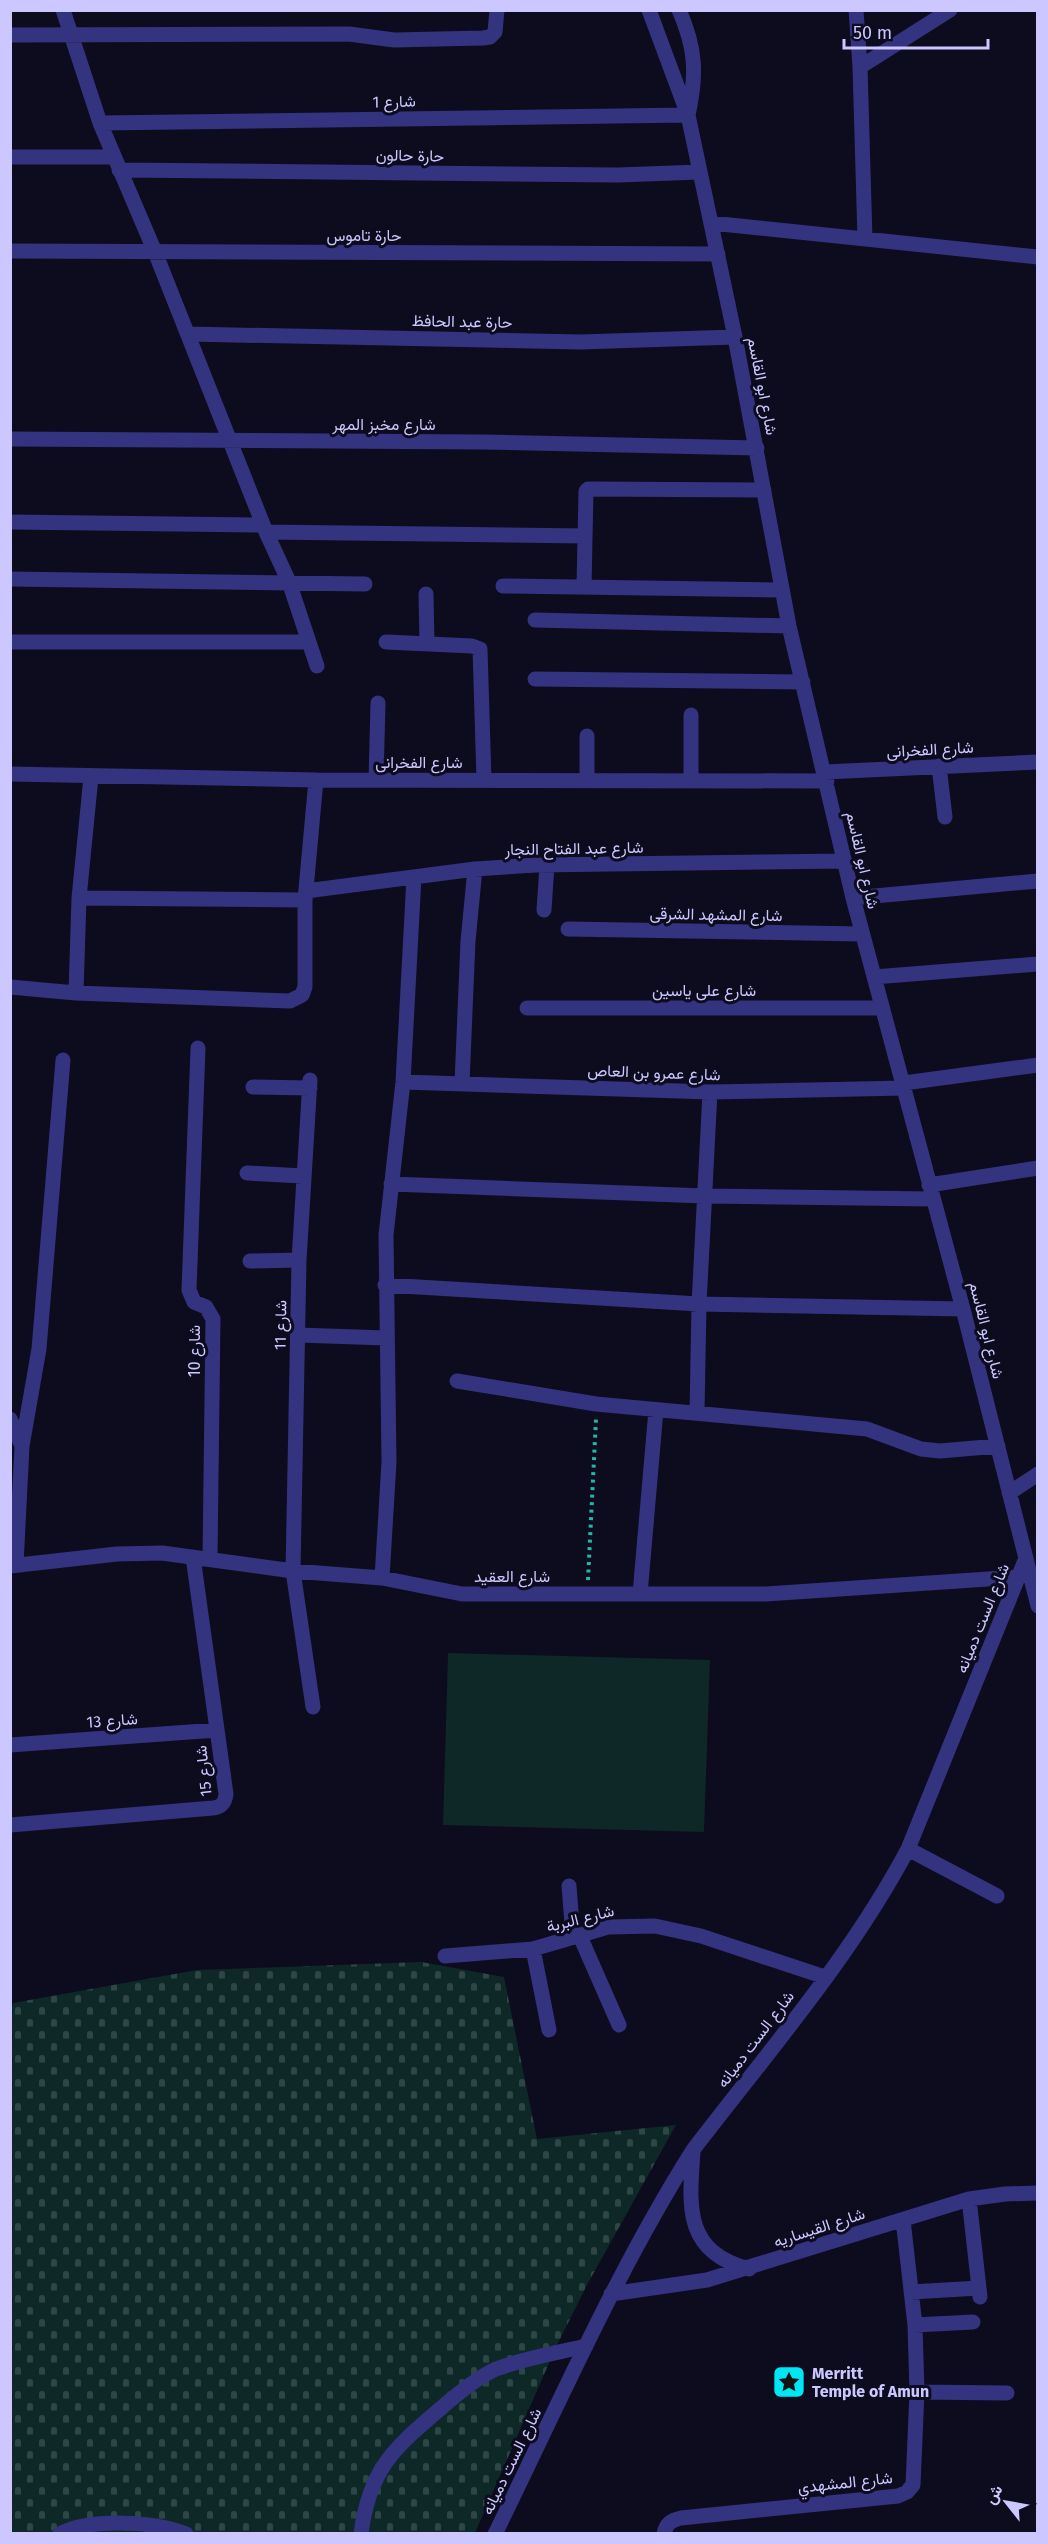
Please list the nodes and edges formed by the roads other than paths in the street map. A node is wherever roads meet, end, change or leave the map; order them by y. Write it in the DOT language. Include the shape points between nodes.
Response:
graph roads {
  1 [pos="63,10"];
  2 [pos="496,10"];
  3 [pos="649,10"];
  4 [pos="678,10"];
  5 [pos="856,10"];
  6 [pos="950,10"];
  7 [pos="71,34"];
  8 [pos="10,35"];
  9 [pos="860,67"];
  10 [pos="688,115"];
  11 [pos="100,123"];
  12 [pos="10,157"];
  13 [pos="116,164"];
  14 [pos="700,172"];
  15 [pos="711,223"];
  16 [pos="865,239"];
  17 [pos="10,251"];
  18 [pos="155,252"];
  19 [pos="718,254"];
  20 [pos="1038,257"];
  21 [pos="188,334"];
  22 [pos="735,337"];
  23 [pos="10,439"];
  24 [pos="231,441"];
  25 [pos="757,447"];
  26 [pos="764,490"];
  27 [pos="10,522"];
  28 [pos="264,528"];
  29 [pos="585,536"];
  30 [pos="10,579"];
  31 [pos="289,582"];
  32 [pos="365,584"];
  33 [pos="503,586"];
  34 [pos="584,587"];
  35 [pos="781,591"];
  36 [pos="426,594"];
  37 [pos="535,620"];
  38 [pos="789,626"];
  39 [pos="10,642"];
  40 [pos="309,642"];
  41 [pos="386,642"];
  42 [pos="427,644"];
  43 [pos="317,666"];
  44 [pos="535,679"];
  45 [pos="803,682"];
  46 [pos="378,703"];
  47 [pos="691,715"];
  48 [pos="587,736"];
  49 [pos="1038,762"];
  50 [pos="939,766"];
  51 [pos="10,774"];
  52 [pos="91,777"];
  53 [pos="826,777"];
  54 [pos="316,780"];
  55 [pos="376,780"];
  56 [pos="484,780"];
  57 [pos="586,780"];
  58 [pos="691,781"];
  59 [pos="945,817"];
  60 [pos="845,861"];
  61 [pos="547,865"];
  62 [pos="475,869"];
  63 [pos="414,877"];
  64 [pos="1038,881"];
  65 [pos="306,896"];
  66 [pos="79,898"];
  67 [pos="853,898"];
  68 [pos="544,910"];
  69 [pos="568,929"];
  70 [pos="862,934"];
  71 [pos="1038,964"];
  72 [pos="874,978"];
  73 [pos="10,987"];
  74 [pos="76,993"];
  75 [pos="527,1008"];
  76 [pos="881,1008"];
  77 [pos="198,1048"];
  78 [pos="63,1060"];
  79 [pos="1038,1065"];
  80 [pos="403,1082"];
  81 [pos="462,1083"];
  82 [pos="905,1086"];
  83 [pos="254,1087"];
  84 [pos="710,1092"];
  85 [pos="1038,1168"];
  86 [pos="248,1173"];
  87 [pos="303,1176"];
  88 [pos="391,1184"];
  89 [pos="931,1192"];
  90 [pos="704,1196"];
  91 [pos="299,1260"];
  92 [pos="250,1261"];
  93 [pos="385,1285"];
  94 [pos="699,1304"];
  95 [pos="963,1309"];
  96 [pos="298,1335"];
  97 [pos="387,1338"];
  98 [pos="457,1381"];
  99 [pos="656,1410"];
  100 [pos="697,1413"];
  101 [pos="10,1419"];
  102 [pos="22,1446"];
  103 [pos="998,1446"];
  104 [pos="1038,1474"];
  105 [pos="1010,1493"];
  106 [pos="193,1557"];
  107 [pos="210,1558"];
  108 [pos="1026,1558"];
  109 [pos="13,1566"];
  110 [pos="293,1571"];
  111 [pos="1018,1576"];
  112 [pos="381,1578"];
  113 [pos="640,1594"];
  114 [pos="1038,1606"];
  115 [pos="313,1707"];
  116 [pos="217,1730"];
  117 [pos="10,1745"];
  118 [pos="10,1825"];
  119 [pos="908,1849"];
  120 [pos="569,1886"];
  121 [pos="997,1896"];
  122 [pos="576,1935"];
  123 [pos="533,1949"];
  124 [pos="445,1956"];
  125 [pos="825,1977"];
  126 [pos="619,2025"];
  127 [pos="549,2030"];
  128 [pos="693,2150"];
  129 [pos="1038,2193"];
  130 [pos="969,2199"];
  131 [pos="903,2220"];
  132 [pos="749,2269"];
  133 [pos="911,2292"];
  134 [pos="611,2294"];
  135 [pos="973,2322"];
  136 [pos="915,2325"];
  137 [pos="585,2346"];
  138 [pos="917,2392"];
  139 [pos="1006,2392"];
  140 [pos="60,2534"];
  141 [pos="186,2534"];
  142 [pos="361,2534"];
  143 [pos="495,2534"];
  144 [pos="664,2534"];
  1 -- 7 [label="street"];
  2 -- 7 [label="street" via="495,32 483,38"];
  3 -- 10 [label="street, شارع ابو القاسم"];
  4 -- 10 [label="street, شارع ابو القاسم" via="689,33 694,61 694,89"];
  5 -- 9 [label="street"];
  6 -- 9 [label="street"];
  7 -- 8 [label="street"];
  7 -- 11 [label="street"];
  9 -- 16 [label="street"];
  10 -- 11 [label="street, شارع 1"];
  10 -- 14 [label="street, شارع ابو القاسم"];
  11 -- 13 [label="street"];
  12 -- 13 [label="street, حارة حالون"];
  13 -- 14 [label="street, حارة حالون" via="606,175"];
  13 -- 18 [label="street"];
  14 -- 15 [label="street, شارع ابو القاسم"];
  15 -- 16 [label="street"];
  15 -- 19 [label="street, شارع ابو القاسم"];
  16 -- 20 [label="street"];
  17 -- 18 [label="street, حارة تاموس"];
  18 -- 19 [label="street, حارة تاموس"];
  18 -- 21 [label="street"];
  19 -- 22 [label="street, شارع ابو القاسم"];
  21 -- 22 [label="street, حارة عبد الحافظ" via="580,342"];
  21 -- 24 [label="street"];
  22 -- 25 [label="street, شارع ابو القاسم"];
  23 -- 24 [label="street, شارع مخبز المهر"];
  24 -- 25 [label="street, شارع مخبز المهر"];
  24 -- 28 [label="street"];
  25 -- 26 [label="street, شارع ابو القاسم"];
  26 -- 29 [label="street" via="588,489"];
  26 -- 35 [label="street, شارع ابو القاسم"];
  27 -- 28 [label="street"];
  28 -- 29 [label="street"];
  28 -- 31 [label="street"];
  29 -- 34 [label="street"];
  30 -- 31 [label="street"];
  31 -- 32 [label="street"];
  31 -- 40 [label="street"];
  33 -- 34 [label="street"];
  34 -- 35 [label="street"];
  35 -- 38 [label="street, شارع ابو القاسم"];
  36 -- 42 [label="street"];
  37 -- 38 [label="street"];
  38 -- 45 [label="street, شارع ابو القاسم"];
  39 -- 40 [label="street"];
  40 -- 43 [label="street"];
  41 -- 42 [label="street"];
  42 -- 56 [label="street" via="480,649"];
  44 -- 45 [label="street"];
  45 -- 53 [label="street, شارع ابو القاسم"];
  46 -- 55 [label="street"];
  47 -- 58 [label="street"];
  48 -- 57 [label="street"];
  49 -- 50 [label="street, شارع الفخرانى"];
  50 -- 53 [label="street, شارع الفخرانى"];
  50 -- 59 [label="street"];
  51 -- 52 [label="street, شارع الفخرانى"];
  52 -- 54 [label="street, شارع الفخرانى"];
  52 -- 66 [label="street"];
  53 -- 58 [label="street, شارع الفخرانى"];
  53 -- 60 [label="street, شارع ابو القاسم"];
  54 -- 55 [label="street, شارع الفخرانى"];
  54 -- 65 [label="street"];
  55 -- 56 [label="street, شارع الفخرانى"];
  56 -- 57 [label="street, شارع الفخرانى"];
  57 -- 58 [label="street, شارع الفخرانى"];
  60 -- 61 [label="street, شارع عبد الفتاح النجار"];
  60 -- 67 [label="street, شارع ابو القاسم"];
  61 -- 62 [label="street, شارع عبد الفتاح النجار"];
  61 -- 68 [label="street"];
  62 -- 63 [label="street, شارع عبد الفتاح النجار"];
  62 -- 81 [label="street"];
  63 -- 65 [label="street, شارع عبد الفتاح النجار"];
  63 -- 80 [label="street"];
  64 -- 67 [label="street"];
  65 -- 66 [label="street, شارع عبد الفتاح النجار"];
  65 -- 74 [label="street" via="305,987 302,995 290,1001"];
  66 -- 74 [label="street"];
  67 -- 70 [label="street, شارع ابو القاسم"];
  69 -- 70 [label="street, شارع المشهد الشرقى"];
  70 -- 72 [label="street, شارع ابو القاسم"];
  71 -- 72 [label="street"];
  72 -- 76 [label="street, شارع ابو القاسم"];
  73 -- 74 [label="street"];
  75 -- 76 [label="street, شارع على ياسين"];
  76 -- 82 [label="street, شارع ابو القاسم"];
  77 -- 107 [label="street, شارع 10" via="189,1290 194,1302 206,1307 213,1319"];
  78 -- 102 [label="street" via="39,1349"];
  79 -- 82 [label="street, شارع عمرو بن العاص"];
  80 -- 81 [label="street, شارع عمرو بن العاص"];
  80 -- 88 [label="street"];
  81 -- 84 [label="street, شارع عمرو بن العاص"];
  82 -- 84 [label="street, شارع عمرو بن العاص"];
  82 -- 89 [label="street, شارع ابو القاسم"];
  83 -- 87 [label="street, شارع 11" via="310,1084"];
  84 -- 90 [label="street"];
  85 -- 89 [label="street"];
  86 -- 87 [label="street"];
  87 -- 91 [label="street, شارع 11"];
  88 -- 90 [label="street"];
  88 -- 93 [label="street"];
  89 -- 90 [label="street"];
  89 -- 95 [label="street, شارع ابو القاسم"];
  90 -- 94 [label="street"];
  91 -- 92 [label="street"];
  91 -- 96 [label="street, شارع 11"];
  93 -- 94 [label="street"];
  93 -- 97 [label="street"];
  94 -- 95 [label="street"];
  94 -- 100 [label="street"];
  95 -- 103 [label="street, شارع ابو القاسم"];
  96 -- 97 [label="street"];
  96 -- 110 [label="street, شارع 11"];
  97 -- 112 [label="street" via="389,1462"];
  98 -- 99 [label="street"];
  99 -- 100 [label="street"];
  99 -- 113 [label="street"];
  100 -- 103 [label="street" via="867,1429 921,1449"];
  101 -- 102 [label="street"];
  102 -- 109 [label="street"];
  103 -- 105 [label="street, شارع ابو القاسم"];
  104 -- 105 [label="street"];
  105 -- 108 [label="street, شارع ابو القاسم"];
  106 -- 107 [label="street, شارع العقيد"];
  106 -- 109 [label="street, شارع العقيد" via="117,1554"];
  106 -- 116 [label="street, شارع 15"];
  107 -- 110 [label="street, شارع العقيد"];
  108 -- 111 [label="street, شارع الست دميانه"];
  108 -- 114 [label="street, شارع ابو القاسم"];
  110 -- 112 [label="street, شارع العقيد"];
  110 -- 115 [label="street, شارع 11"];
  111 -- 113 [label="street, شارع العقيد" via="766,1594"];
  111 -- 119 [label="street, شارع الست دميانه"];
  112 -- 113 [label="street, شارع العقيد" via="450,1594"];
  116 -- 117 [label="street, شارع 13"];
  116 -- 118 [label="street, شارع 15" via="226,1794 220,1807"];
  119 -- 121 [label="street"];
  119 -- 125 [label="street, شارع الست دميانه" via="862,1928"];
  120 -- 122 [label="street"];
  122 -- 123 [label="street, شارع البربة"];
  122 -- 125 [label="street, شارع البربة" via="632,1925 678,1929"];
  122 -- 126 [label="street"];
  123 -- 124 [label="street, شارع البربة"];
  123 -- 127 [label="street"];
  125 -- 128 [label="street, شارع الست دميانه"];
  128 -- 132 [label="street" via="690,2212 695,2229 717,2256"];
  128 -- 134 [label="street, شارع الست دميانه"];
  129 -- 130 [label="street, شارع القيساريه"];
  130 -- 131 [label="street, شارع القيساريه"];
  130 -- 133 [label="street" via="980,2292"];
  131 -- 132 [label="street, شارع القيساريه"];
  131 -- 133 [label="street, شارع المشهدي"];
  132 -- 134 [label="street, شارع القيساريه" via="707,2280"];
  133 -- 136 [label="street, شارع المشهدي"];
  134 -- 137 [label="street, شارع الست دميانه"];
  135 -- 136 [label="street"];
  136 -- 138 [label="street, شارع المشهدي"];
  137 -- 142 [label="street" via="494,2370 447,2403 403,2441 383,2466 368,2494"];
  137 -- 143 [label="street, شارع الست دميانه"];
  138 -- 139 [label="street"];
  138 -- 144 [label="street, شارع المشهدي" via="913,2485 907,2492 681,2518 672,2520"];
  140 -- 141 [label="street" via="104,2522 169,2528"];
}
